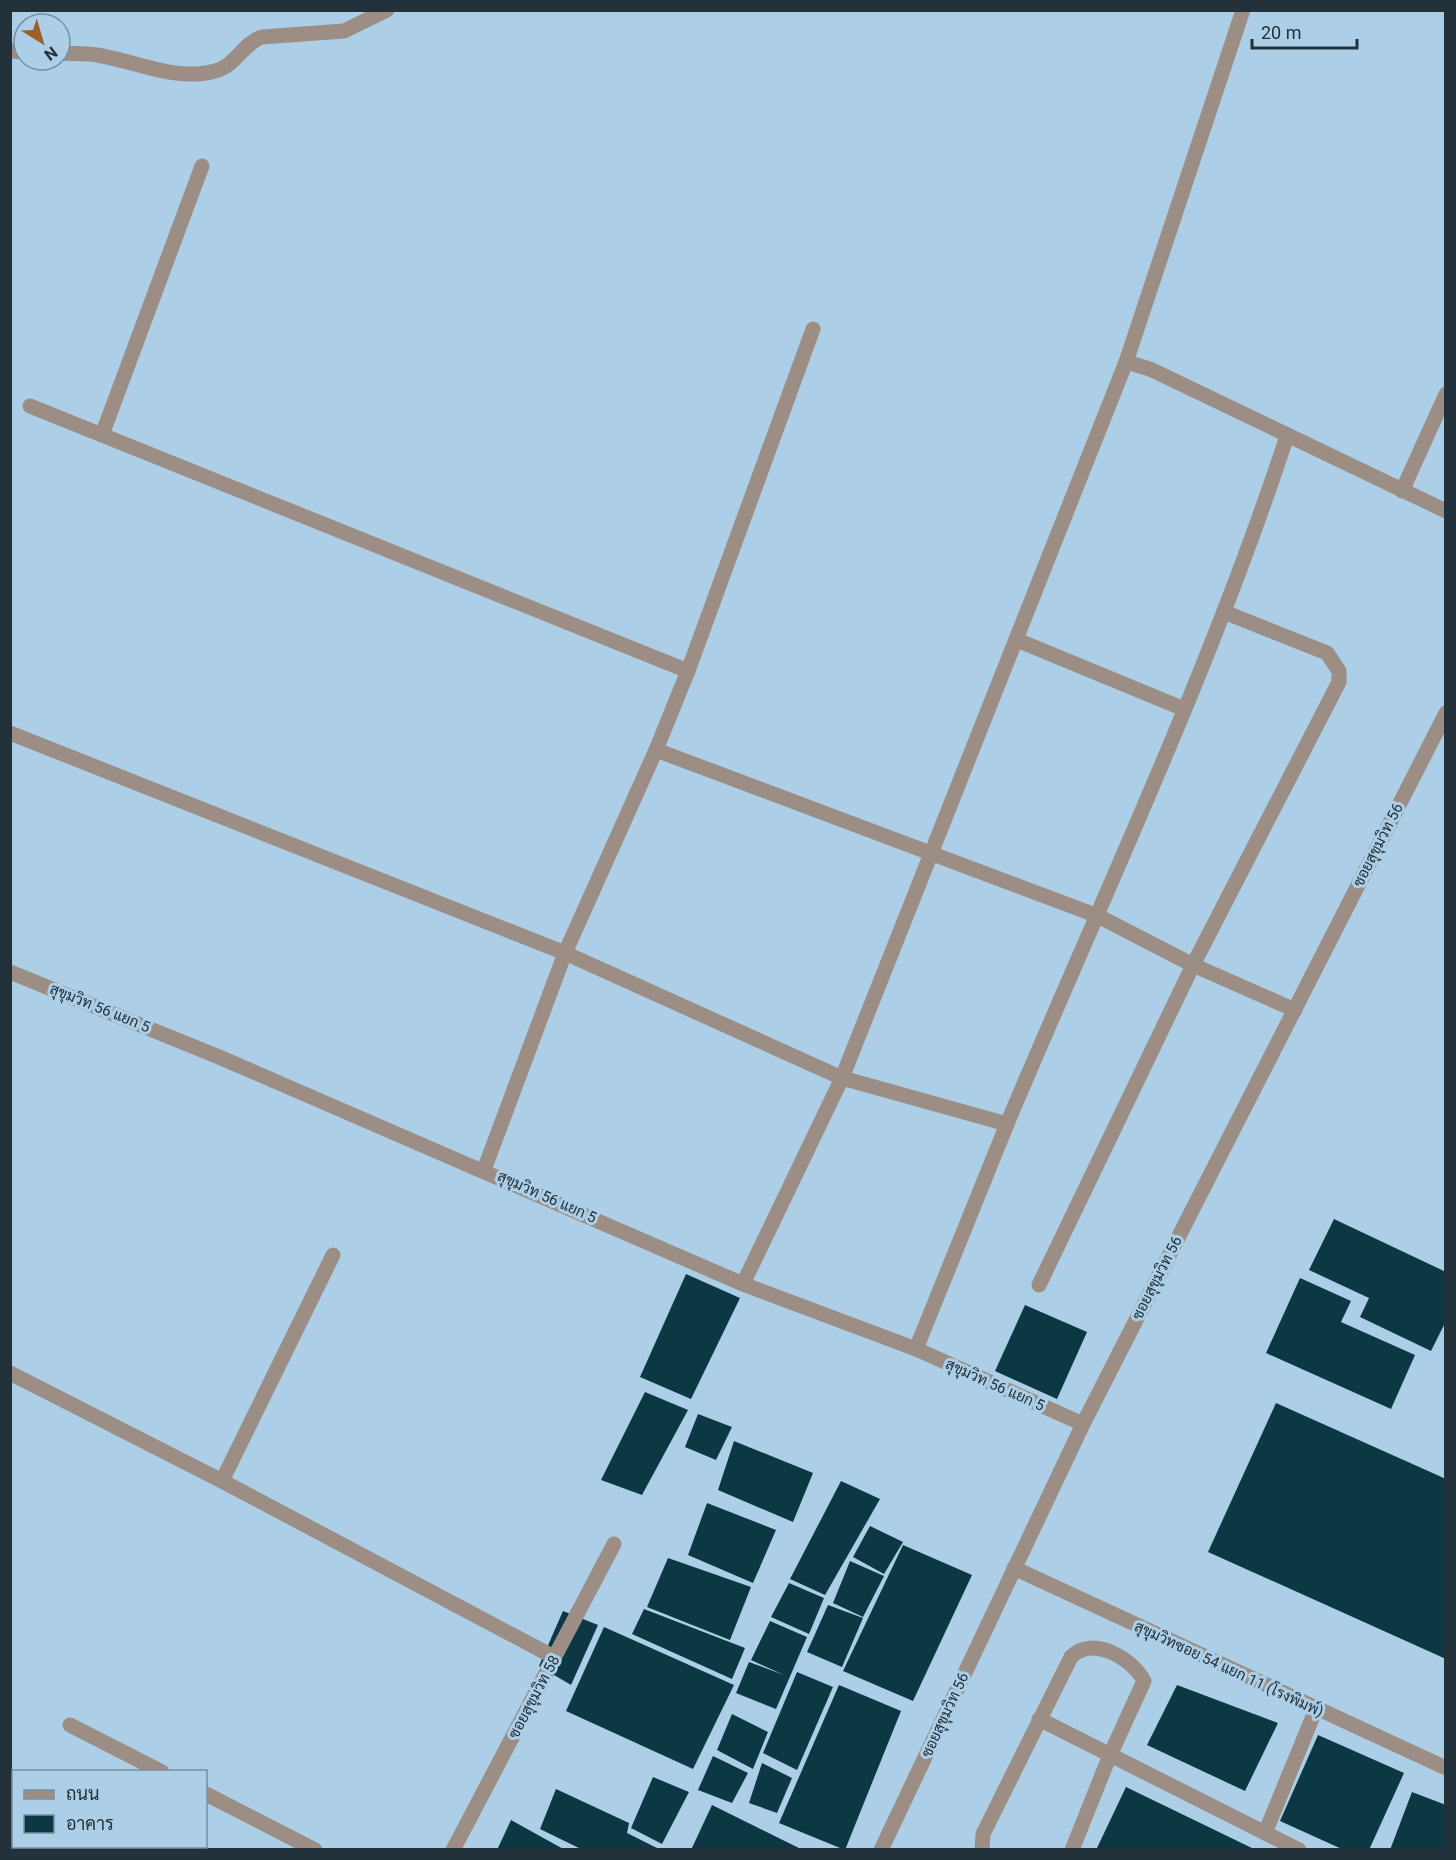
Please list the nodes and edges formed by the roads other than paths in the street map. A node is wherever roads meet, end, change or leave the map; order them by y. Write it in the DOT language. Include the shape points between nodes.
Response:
graph roads {
  1 [pos="387,10"];
  2 [pos="1243,10"];
  3 [pos="72,53"];
  4 [pos="202,166"];
  5 [pos="813,329"];
  6 [pos="1126,362"];
  7 [pos="1446,394"];
  8 [pos="30,406"];
  9 [pos="102,435"];
  10 [pos="1287,436"];
  11 [pos="1402,491"];
  12 [pos="1446,511"];
  13 [pos="1224,612"];
  14 [pos="1017,640"];
  15 [pos="688,671"];
  16 [pos="1184,709"];
  17 [pos="1446,713"];
  18 [pos="10,733"];
  19 [pos="656,750"];
  20 [pos="932,852"];
  21 [pos="1098,916"];
  22 [pos="565,953"];
  23 [pos="1193,965"];
  24 [pos="10,972"];
  25 [pos="1294,1010"];
  26 [pos="842,1078"];
  27 [pos="1007,1124"];
  28 [pos="484,1170"];
  29 [pos="333,1255"];
  30 [pos="743,1284"];
  31 [pos="1039,1285"];
  32 [pos="916,1349"];
  33 [pos="10,1373"];
  34 [pos="1083,1424"];
  35 [pos="222,1481"];
  36 [pos="614,1544"];
  37 [pos="1014,1568"];
  38 [pos="554,1657"];
  39 [pos="1316,1709"];
  40 [pos="1039,1719"];
  41 [pos="70,1725"];
  42 [pos="1110,1755"];
  43 [pos="1446,1768"];
  44 [pos="158,1770"];
  45 [pos="207,1795"];
  46 [pos="1265,1833"];
  47 [pos="315,1850"];
  48 [pos="453,1850"];
  49 [pos="881,1850"];
  50 [pos="982,1850"];
  51 [pos="1072,1850"];
  52 [pos="1299,1850"];
  1 -- 3 [label="street" via="344,31 250,41 230,65 193,75 96,54"];
  2 -- 6 [label="street"];
  4 -- 9 [label="street"];
  5 -- 15 [label="street"];
  6 -- 10 [label="street" via="1150,369"];
  6 -- 14 [label="street"];
  7 -- 11 [label="street"];
  8 -- 9 [label="street"];
  9 -- 15 [label="street"];
  10 -- 11 [label="street"];
  10 -- 13 [label="street"];
  11 -- 12 [label="street"];
  13 -- 16 [label="street"];
  13 -- 23 [label="street" via="1327,653 1339,671 1339,682"];
  14 -- 16 [label="street"];
  14 -- 20 [label="street"];
  15 -- 19 [label="street"];
  16 -- 21 [label="street"];
  17 -- 25 [label="street, ซอยสุขุมวิท 56"];
  18 -- 22 [label="street"];
  19 -- 20 [label="street"];
  19 -- 22 [label="street"];
  20 -- 21 [label="street"];
  20 -- 26 [label="street"];
  21 -- 23 [label="street"];
  21 -- 27 [label="street"];
  22 -- 26 [label="street"];
  22 -- 28 [label="street"];
  23 -- 25 [label="street"];
  23 -- 31 [label="street"];
  24 -- 28 [label="street, สุขุมวิท 56 แยก 5"];
  25 -- 34 [label="street, ซอยสุขุมวิท 56"];
  26 -- 27 [label="street"];
  26 -- 30 [label="street"];
  27 -- 32 [label="street"];
  28 -- 30 [label="street, สุขุมวิท 56 แยก 5"];
  29 -- 35 [label="street"];
  30 -- 32 [label="street, สุขุมวิท 56 แยก 5"];
  32 -- 34 [label="street, สุขุมวิท 56 แยก 5"];
  33 -- 35 [label="street"];
  34 -- 37 [label="street, ซอยสุขุมวิท 56"];
  35 -- 38 [label="street"];
  36 -- 38 [label="street, ซอยสุขุมวิท 58"];
  37 -- 39 [label="street, สุขุมวิทซอย 54 แยก 11 (โรงพิมพ์)"];
  37 -- 49 [label="street, ซอยสุขุมวิท 56"];
  38 -- 48 [label="street, ซอยสุขุมวิท 58"];
  39 -- 43 [label="street, สุขุมวิทซอย 54 แยก 11 (โรงพิมพ์)"];
  39 -- 46 [label="street"];
  40 -- 42 [label="street"];
  40 -- 42 [label="street" via="1078,1650 1117,1654 1137,1668 1144,1681"];
  40 -- 50 [label="street" via="983,1834"];
  41 -- 44 [label="street"];
  42 -- 46 [label="street"];
  42 -- 51 [label="street"];
  45 -- 47 [label="street"];
  46 -- 52 [label="street"];
}
